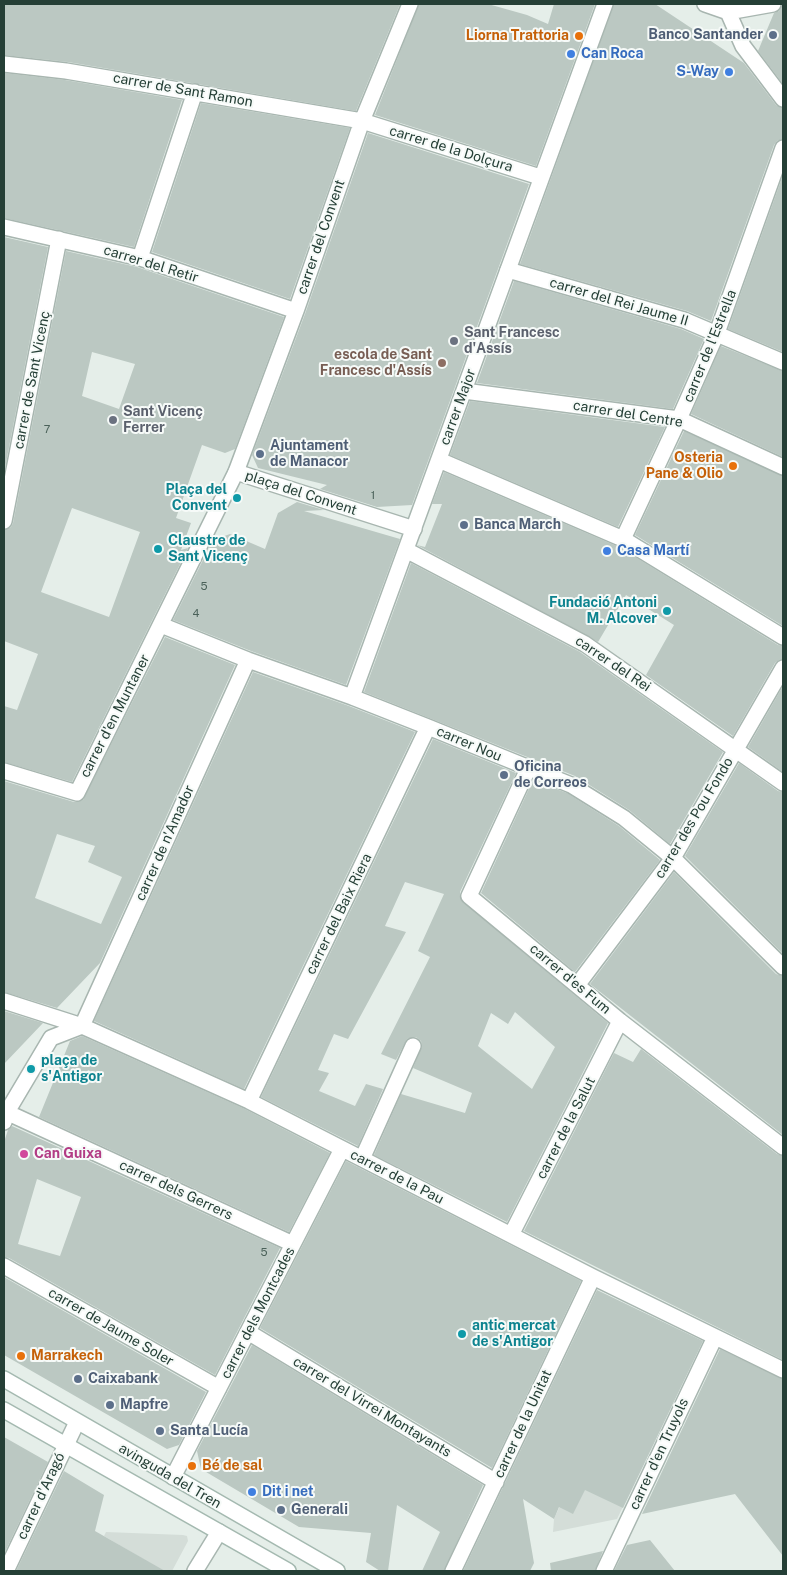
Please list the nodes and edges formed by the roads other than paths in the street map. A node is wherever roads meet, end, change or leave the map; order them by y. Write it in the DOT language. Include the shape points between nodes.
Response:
graph roads {
  1 [pos="410,4"];
  2 [pos="604,4"];
  3 [pos="705,4"];
  4 [pos="774,4"];
  5 [pos="783,6"];
  6 [pos="728,12"];
  7 [pos="4,64"];
  8 [pos="195,92"];
  9 [pos="783,99"];
  10 [pos="362,121"];
  11 [pos="783,148"];
  12 [pos="540,177"];
  13 [pos="4,226"];
  14 [pos="60,239"];
  15 [pos="140,258"];
  16 [pos="508,270"];
  17 [pos="296,311"];
  18 [pos="718,333"];
  19 [pos="783,362"];
  20 [pos="464,391"];
  21 [pos="679,419"];
  22 [pos="438,460"];
  23 [pos="783,467"];
  24 [pos="236,472"];
  25 [pos="4,521"];
  26 [pos="414,528"];
  27 [pos="623,539"];
  28 [pos="406,550"];
  29 [pos="162,625"];
  30 [pos="783,637"];
  31 [pos="248,660"];
  32 [pos="783,668"];
  33 [pos="352,697"];
  34 [pos="428,727"];
  35 [pos="736,748"];
  36 [pos="528,768"];
  37 [pos="4,771"];
  38 [pos="783,783"];
  39 [pos="673,858"];
  40 [pos="783,967"];
  41 [pos="578,984"];
  42 [pos="4,1001"];
  43 [pos="620,1021"];
  44 [pos="82,1026"];
  45 [pos="413,1046"];
  46 [pos="249,1101"];
  47 [pos="5,1115"];
  48 [pos="783,1147"];
  49 [pos="342,1149"];
  50 [pos="362,1159"];
  51 [pos="511,1235"];
  52 [pos="293,1244"];
  53 [pos="4,1266"];
  54 [pos="592,1277"];
  55 [pos="248,1332"];
  56 [pos="715,1337"];
  57 [pos="783,1370"];
  58 [pos="4,1379"];
  59 [pos="219,1388"];
  60 [pos="4,1410"];
  61 [pos="76,1422"];
  62 [pos="65,1444"];
  63 [pos="173,1477"];
  64 [pos="496,1482"];
  65 [pos="219,1532"];
  66 [pos="6,1571"];
  67 [pos="195,1571"];
  68 [pos="288,1571"];
  69 [pos="337,1571"];
  70 [pos="453,1571"];
  71 [pos="604,1571"];
  1 -- 10 [label="street, carrer del Convent"];
  2 -- 12 [label="street, carrer Major"];
  3 -- 6 [label="street"];
  4 -- 5 [label="street"];
  4 -- 6 [label="street"];
  6 -- 9 [label="street" via="743,46"];
  7 -- 8 [label="street, carrer de Sant Ramon"];
  8 -- 10 [label="street, carrer de Sant Ramon"];
  8 -- 15 [label="street"];
  10 -- 12 [label="street, carrer de la Dolçura"];
  10 -- 17 [label="street, carrer del Convent"];
  11 -- 18 [label="street, carrer de l'Estrella"];
  12 -- 16 [label="street, carrer Major"];
  13 -- 14 [label="street, carrer del Retir"];
  14 -- 15 [label="street, carrer del Retir"];
  14 -- 25 [label="street, carrer de Sant Vicenç"];
  15 -- 17 [label="street, carrer del Retir"];
  16 -- 18 [label="street, carrer del Rei Jaume II" via="684,320"];
  16 -- 20 [label="street, carrer Major"];
  17 -- 24 [label="street, carrer del Convent"];
  18 -- 19 [label="street, carrer del Rei Jaume II"];
  18 -- 21 [label="street, carrer de l'Estrella"];
  20 -- 21 [label="street, carrer del Centre"];
  20 -- 22 [label="street, carrer Major"];
  21 -- 23 [label="street, carrer del Centre"];
  21 -- 27 [label="street, carrer de l'Estrella"];
  22 -- 26 [label="street, carrer Major"];
  22 -- 27 [label="street"];
  24 -- 26 [label="street, plaça del Convent"];
  24 -- 29 [label="street, plaça del Convent"];
  26 -- 28 [label="street, carrer Major"];
  27 -- 30 [label="street"];
  28 -- 33 [label="street, carrer Major"];
  28 -- 35 [label="street, carrer del Rei" via="585,644"];
  29 -- 31 [label="street, carrer Nou"];
  29 -- 37 [label="street, carrer d'en Muntaner" via="77,793"];
  31 -- 33 [label="street, carrer Nou"];
  31 -- 44 [label="street, carrer de n'Amador"];
  32 -- 35 [label="street, carrer des Pou Fondo"];
  33 -- 34 [label="street, carrer Nou"];
  34 -- 36 [label="street, carrer Nou"];
  34 -- 46 [label="street, carrer del Baix Riera"];
  35 -- 38 [label="street, carrer del Rei"];
  35 -- 39 [label="street, carrer des Pou Fondo"];
  36 -- 39 [label="street, carrer Nou" via="571,785 624,818"];
  36 -- 41 [label="street, carrer d'es Fum" via="469,896"];
  39 -- 40 [label="street, carrer Nou"];
  39 -- 41 [label="street, carrer des Pou Fondo"];
  41 -- 43 [label="street, carrer d'es Fum"];
  42 -- 44 [label="street, carrer de la Pau"];
  43 -- 48 [label="street, carrer d'es Fum"];
  43 -- 51 [label="street, carrer de la Salut"];
  44 -- 46 [label="street, carrer de la Pau"];
  44 -- 47 [label="street" via="51,1038"];
  45 -- 50 [label="street"];
  46 -- 49 [label="street, carrer de la Pau"];
  47 -- 52 [label="street, carrer dels Gerrers"];
  49 -- 50 [label="street, carrer de la Pau"];
  49 -- 52 [label="street, carrer dels Montcades"];
  50 -- 51 [label="street, carrer de la Pau"];
  51 -- 54 [label="street, carrer de la Pau"];
  52 -- 55 [label="street, carrer dels Montcades"];
  53 -- 59 [label="street, carrer de Jaume Soler"];
  54 -- 56 [label="street, carrer de la Pau"];
  54 -- 64 [label="street, carrer de la Unitat"];
  55 -- 59 [label="street, carrer dels Montcades"];
  55 -- 64 [label="street, carrer del Virrei Montayants"];
  56 -- 57 [label="street, carrer de la Pau"];
  56 -- 71 [label="street, carrer d'en Truyols"];
  58 -- 61 [label="street, avinguda del Tren"];
  59 -- 63 [label="street, carrer dels Montcades"];
  60 -- 62 [label="street, avinguda del Tren"];
  61 -- 62 [label="street, carrer d'Aragó"];
  61 -- 63 [label="street, avinguda del Tren"];
  62 -- 65 [label="street, avinguda del Tren"];
  62 -- 66 [label="street, carrer d'Aragó"];
  63 -- 69 [label="street, avinguda del Tren"];
  64 -- 70 [label="street, carrer de la Unitat"];
  65 -- 67 [label="street"];
  65 -- 68 [label="street, avinguda del Tren"];
}
